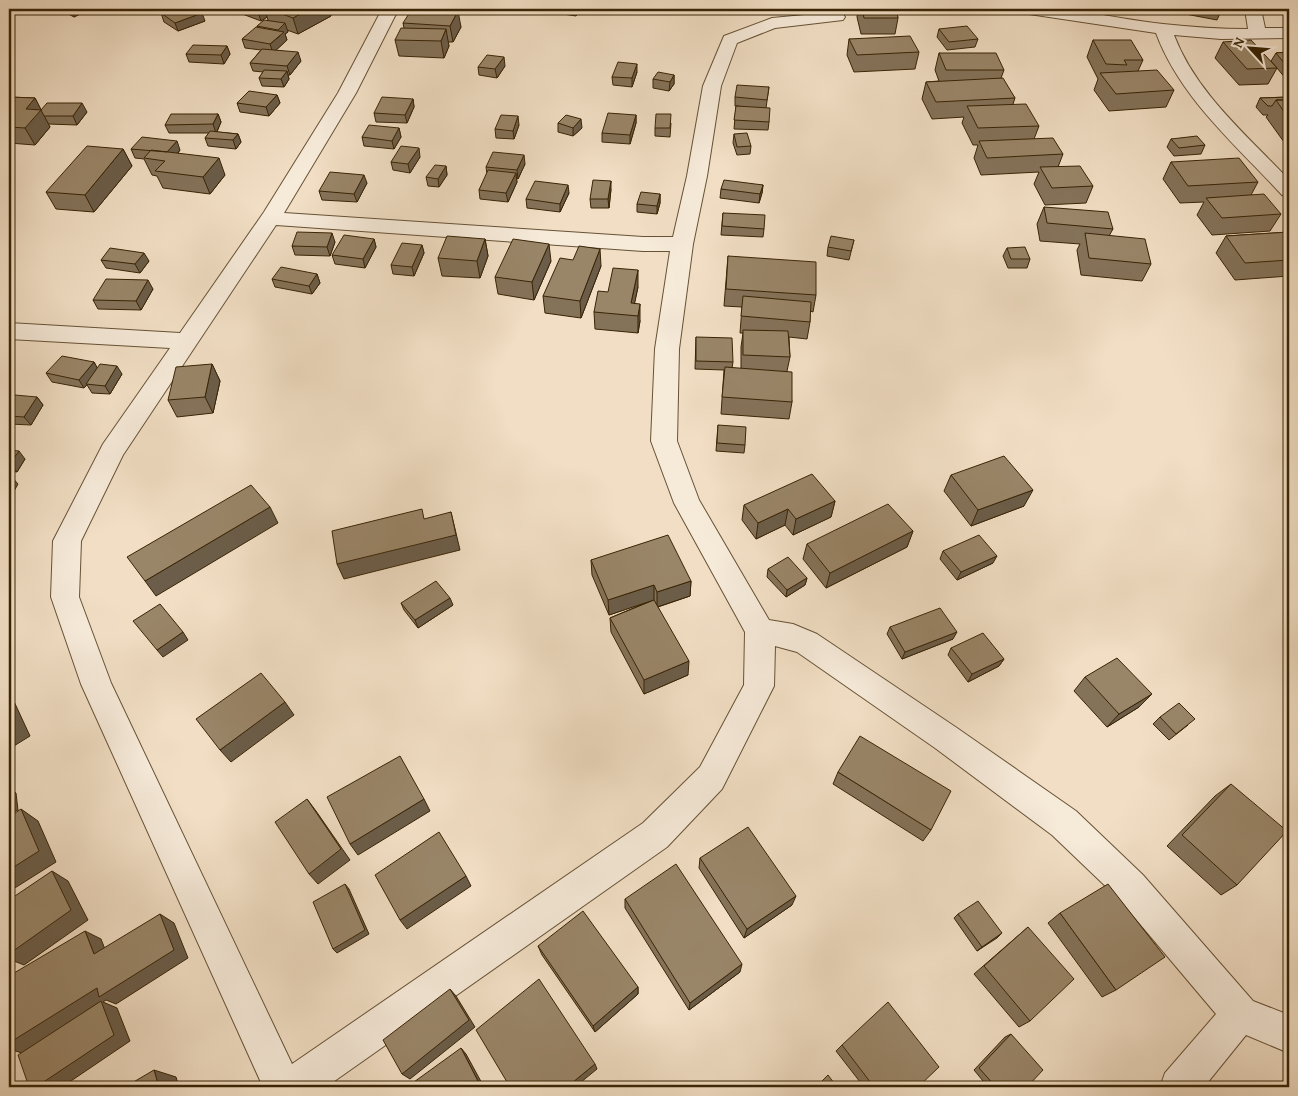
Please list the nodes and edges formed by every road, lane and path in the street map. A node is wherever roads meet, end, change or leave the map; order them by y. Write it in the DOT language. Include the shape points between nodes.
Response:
graph roads {
  1 [pos="390,9"];
  2 [pos="835,9"];
  3 [pos="1029,9"];
  4 [pos="1253,9"];
  5 [pos="1163,29"];
  6 [pos="1257,32"];
  7 [pos="1289,34"];
  8 [pos="1287,185"];
  9 [pos="269,218"];
  10 [pos="682,244"];
  11 [pos="9,331"];
  12 [pos="186,342"];
  13 [pos="760,631"];
  14 [pos="1240,1014"];
  15 [pos="1289,1034"];
  16 [pos="284,1087"];
  17 [pos="293,1087"];
  18 [pos="1179,1087"];
  1 -- 9 [label="street" via="347,92"];
  2 -- 10 [label="street" via="837,17 772,22 730,40 712,86"];
  3 -- 5 [label="street"];
  4 -- 6 [label="street"];
  5 -- 6 [label="street" via="1221,34"];
  5 -- 8 [label="street" via="1167,46 1185,76"];
  6 -- 7 [label="street"];
  9 -- 10 [label="street"];
  9 -- 12 [label="street"];
  10 -- 13 [label="street" via="667,349 664,441 687,503"];
  11 -- 12 [label="street"];
  12 -- 16 [label="street" via="112,451 67,541 66,597 96,684"];
  13 -- 14 [label="street" via="807,643 1064,823 1131,887"];
  13 -- 17 [label="street" via="759,686 734,735 711,778 655,835"];
  14 -- 15 [label="street"];
  14 -- 18 [label="street"];
}
